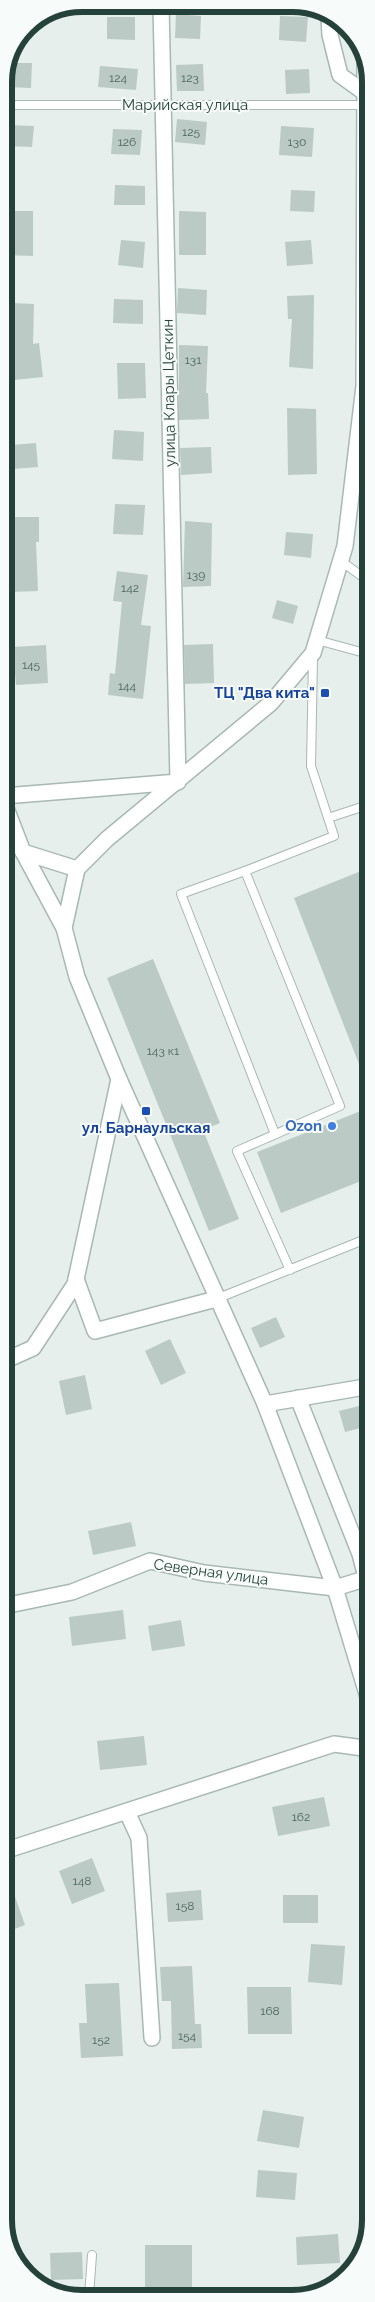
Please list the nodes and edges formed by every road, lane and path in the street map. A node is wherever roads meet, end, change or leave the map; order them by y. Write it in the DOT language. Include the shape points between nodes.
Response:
graph roads {
  1 [pos="161,12"];
  2 [pos="329,23"];
  3 [pos="362,96"];
  4 [pos="362,99"];
  5 [pos="12,105"];
  6 [pos="163,105"];
  7 [pos="362,403"];
  8 [pos="340,561"];
  9 [pos="362,577"];
  10 [pos="315,647"];
  11 [pos="362,652"];
  12 [pos="178,782"];
  13 [pos="12,795"];
  14 [pos="362,807"];
  15 [pos="328,818"];
  16 [pos="12,825"];
  17 [pos="23,852"];
  18 [pos="77,869"];
  19 [pos="245,872"];
  20 [pos="64,928"];
  21 [pos="119,1079"];
  22 [pos="275,1134"];
  23 [pos="362,1241"];
  24 [pos="290,1270"];
  25 [pos="76,1279"];
  26 [pos="216,1299"];
  27 [pos="13,1357"];
  28 [pos="362,1387"];
  29 [pos="298,1398"];
  30 [pos="265,1404"];
  31 [pos="362,1560"];
  32 [pos="362,1579"];
  33 [pos="335,1588"];
  34 [pos="13,1604"];
  35 [pos="362,1678"];
  36 [pos="362,1748"];
  37 [pos="127,1812"];
  38 [pos="13,1848"];
  39 [pos="152,2038"];
  40 [pos="92,2255"];
  41 [pos="89,2290"];
  1 -- 6 [label="street, улица Клары Цеткин"];
  2 -- 3 [label="street" via="340,75"];
  4 -- 6 [label="lane, Марийская улица"];
  5 -- 6 [label="lane, Марийская улица"];
  6 -- 12 [label="street, улица Клары Цеткин"];
  7 -- 8 [label="street" via="345,546"];
  8 -- 9 [label="lane"];
  8 -- 10 [label="street"];
  10 -- 11 [label="lane"];
  10 -- 12 [label="street" via="270,703"];
  10 -- 15 [label="lane" via="311,766"];
  12 -- 13 [label="street"];
  12 -- 18 [label="street" via="107,839"];
  14 -- 15 [label="lane"];
  15 -- 19 [label="lane" via="334,836"];
  16 -- 17 [label="street"];
  17 -- 18 [label="street"];
  17 -- 20 [label="street"];
  18 -- 20 [label="street"];
  19 -- 22 [label="lane" via="340,1106"];
  19 -- 22 [label="lane" via="181,894"];
  20 -- 21 [label="street" via="77,977"];
  21 -- 25 [label="street"];
  21 -- 26 [label="street"];
  22 -- 24 [label="lane" via="237,1151"];
  23 -- 24 [label="lane"];
  24 -- 26 [label="lane"];
  25 -- 26 [label="street" via="95,1331"];
  25 -- 27 [label="street" via="33,1348"];
  26 -- 30 [label="street"];
  28 -- 29 [label="street"];
  29 -- 30 [label="street"];
  29 -- 31 [label="street"];
  30 -- 33 [label="street"];
  32 -- 33 [label="street"];
  33 -- 34 [label="street, Северная улица" via="204,1573 150,1561 72,1592"];
  33 -- 35 [label="street"];
  36 -- 37 [label="street" via="334,1744"];
  37 -- 38 [label="street"];
  37 -- 39 [label="street" via="139,1838"];
  40 -- 41 [label="lane"];
}
